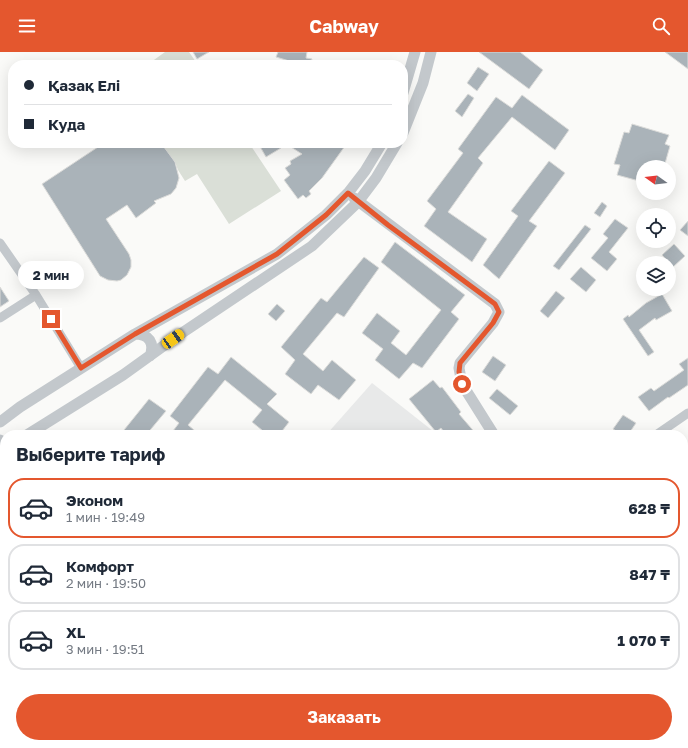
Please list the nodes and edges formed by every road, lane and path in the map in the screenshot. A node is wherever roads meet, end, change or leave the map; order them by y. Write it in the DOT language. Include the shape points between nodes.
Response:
graph roads {
  1 [pos="415,52"];
  2 [pos="431,52"];
  3 [pos="408,76"];
  4 [pos="408,120"];
  5 [pos="379,148"];
  6 [pos="394,148"];
  7 [pos="348,193"];
  8 [pos="358,202"];
  9 [pos="0,243"];
  10 [pos="36,295"];
  11 [pos="0,318"];
  12 [pos="135,334"];
  13 [pos="150,356"];
  14 [pos="81,368"];
  15 [pos="688,413"];
  16 [pos="0,422"];
  17 [pos="39,430"];
  18 [pos="491,430"];
  19 [pos="663,430"];
  1 -- 3 [label="street"];
  2 -- 4 [label="street" via="423,83"];
  5 -- 7 [label="street"];
  6 -- 8 [label="street"];
  7 -- 8 [label="street"];
  7 -- 12 [label="street" via="326,215 277,254"];
  8 -- 13 [label="street" via="312,246"];
  8 -- 18 [label="street" via="495,304 499,312 460,363 459,372 462,384"];
  9 -- 10 [label="street"];
  10 -- 11 [label="street"];
  10 -- 14 [label="street"];
  12 -- 13 [label="street" via="150,339"];
  12 -- 14 [label="street"];
  13 -- 17 [label="street"];
  14 -- 16 [label="street"];
  15 -- 19 [label="street"];
}
